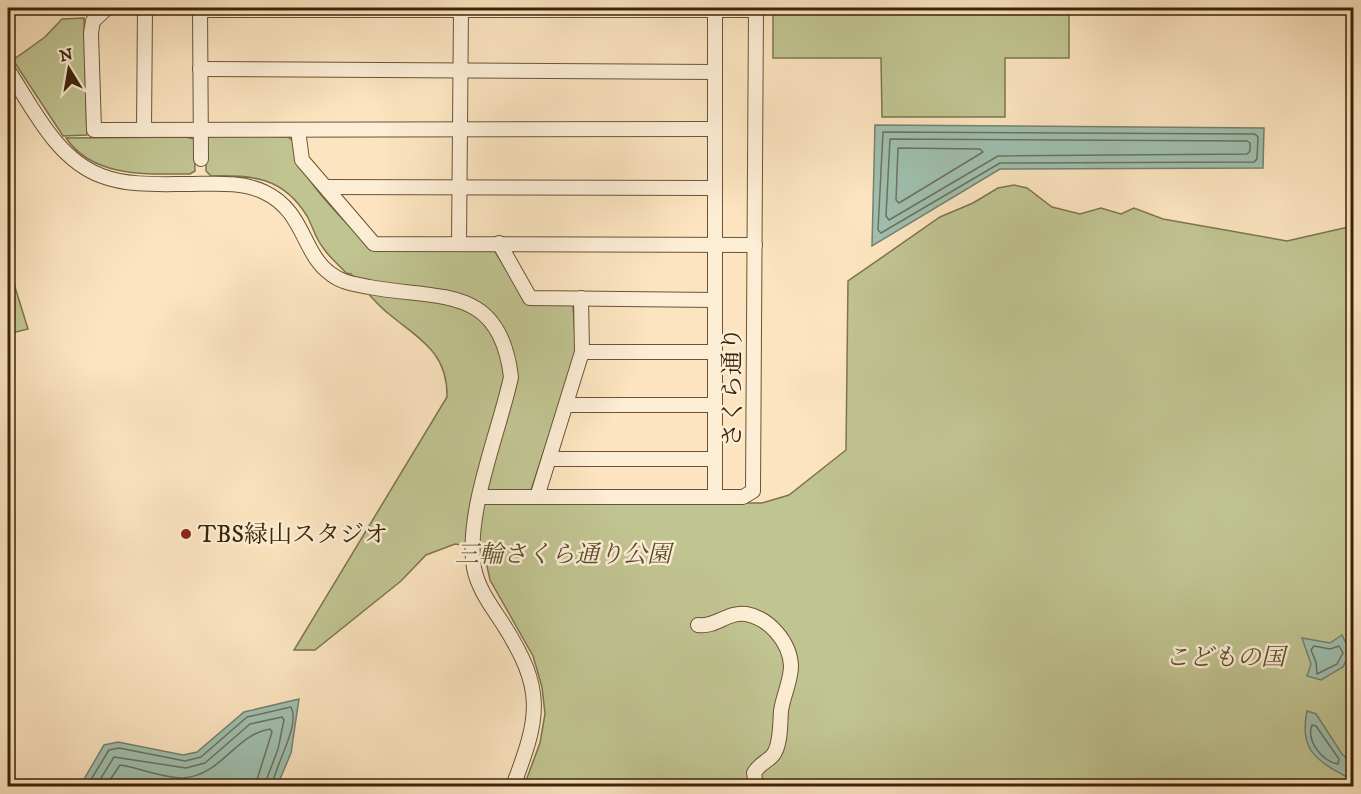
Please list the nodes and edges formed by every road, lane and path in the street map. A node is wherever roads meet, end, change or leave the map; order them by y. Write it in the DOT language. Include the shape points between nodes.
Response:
graph roads {
  1 [pos="107,8"];
  2 [pos="145,8"];
  3 [pos="200,9"];
  4 [pos="412,9"];
  5 [pos="513,9"];
  6 [pos="715,9"];
  7 [pos="756,9"];
  8 [pos="461,10"];
  9 [pos="200,69"];
  10 [pos="8,70"];
  11 [pos="460,70"];
  12 [pos="715,72"];
  13 [pos="460,129"];
  14 [pos="715,129"];
  15 [pos="144,130"];
  16 [pos="199,130"];
  17 [pos="298,130"];
  18 [pos="201,159"];
  19 [pos="326,187"];
  20 [pos="459,188"];
  21 [pos="715,188"];
  22 [pos="499,243"];
  23 [pos="459,244"];
  24 [pos="714,244"];
  25 [pos="755,245"];
  26 [pos="581,298"];
  27 [pos="715,300"];
  28 [pos="582,352"];
  29 [pos="715,352"];
  30 [pos="566,405"];
  31 [pos="715,405"];
  32 [pos="549,459"];
  33 [pos="715,459"];
  34 [pos="480,497"];
  35 [pos="537,497"];
  36 [pos="715,497"];
  37 [pos="698,625"];
  38 [pos="513,786"];
  39 [pos="756,786"];
  1 -- 15 [label="street" via="93,21 91,33 94,130"];
  2 -- 15 [label="street"];
  3 -- 4 [label="street"];
  3 -- 9 [label="street"];
  4 -- 8 [label="street"];
  5 -- 6 [label="street"];
  5 -- 8 [label="street"];
  6 -- 7 [label="street"];
  6 -- 12 [label="street"];
  7 -- 25 [label="street, さくら通り"];
  8 -- 11 [label="street"];
  9 -- 11 [label="street"];
  9 -- 16 [label="street"];
  10 -- 34 [label="street" via="53,140 68,156 102,176 154,184 228,183 262,190 291,213 321,265 341,281 451,297 489,318 509,356 511,377"];
  11 -- 12 [label="street"];
  11 -- 13 [label="street"];
  12 -- 14 [label="street"];
  13 -- 14 [label="street"];
  13 -- 17 [label="street"];
  13 -- 20 [label="street"];
  14 -- 21 [label="street"];
  15 -- 16 [label="street"];
  16 -- 17 [label="street"];
  16 -- 18 [label="street"];
  17 -- 19 [label="street" via="302,160"];
  19 -- 20 [label="street"];
  19 -- 23 [label="street" via="374,244"];
  20 -- 21 [label="street"];
  20 -- 23 [label="street"];
  21 -- 24 [label="street"];
  22 -- 23 [label="street"];
  22 -- 24 [label="street"];
  22 -- 26 [label="street" via="530,298"];
  24 -- 25 [label="street"];
  24 -- 27 [label="street"];
  25 -- 36 [label="street, さくら通り" via="754,485 753,491 743,497"];
  26 -- 27 [label="street"];
  26 -- 28 [label="street"];
  27 -- 29 [label="street"];
  28 -- 29 [label="street"];
  28 -- 30 [label="street"];
  29 -- 31 [label="street"];
  30 -- 31 [label="street"];
  30 -- 32 [label="street"];
  31 -- 33 [label="street"];
  32 -- 33 [label="street"];
  32 -- 35 [label="street"];
  33 -- 36 [label="street"];
  34 -- 35 [label="street, さくら通り"];
  34 -- 38 [label="street" via="474,524 474,569 482,591 523,656 534,689 531,738"];
  35 -- 36 [label="street, さくら通り"];
  37 -- 39 [label="street" via="706,627 745,614 766,622 787,649 791,666 777,747 754,773"];
}
